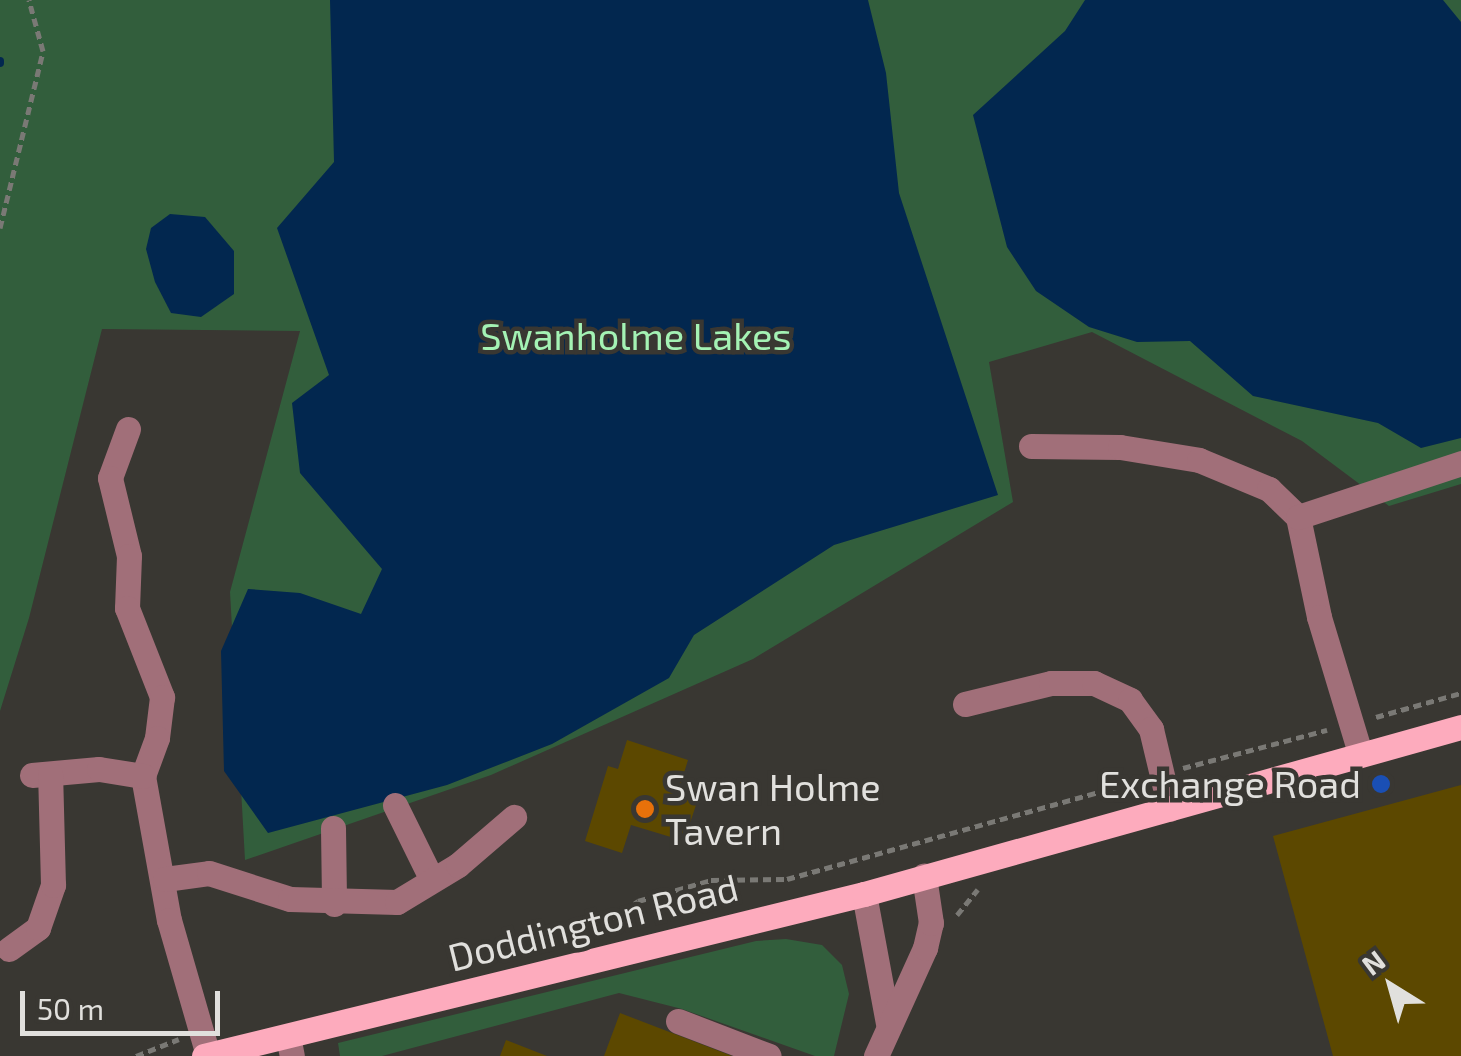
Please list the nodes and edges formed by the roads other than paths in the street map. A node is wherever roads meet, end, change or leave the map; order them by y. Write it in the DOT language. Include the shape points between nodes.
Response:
graph roads {
  1 [pos="128,430"];
  2 [pos="1031,446"];
  3 [pos="1461,463"];
  4 [pos="1298,517"];
  5 [pos="965,704"];
  6 [pos="1461,727"];
  7 [pos="1360,753"];
  8 [pos="143,776"];
  9 [pos="395,805"];
  10 [pos="1170,809"];
  11 [pos="514,817"];
  12 [pos="333,828"];
  13 [pos="924,876"];
  14 [pos="431,878"];
  15 [pos="165,879"];
  16 [pos="864,894"];
  17 [pos="334,904"];
  18 [pos="10,949"];
  19 [pos="678,1021"];
  20 [pos="888,1024"];
  21 [pos="290,1046"];
  22 [pos="204,1048"];
  23 [pos="769,1056"];
  24 [pos="876,1056"];
  1 -- 8 [label="street" via="110,478 129,556 126,608 162,697"];
  2 -- 4 [label="street" via="1120,448 1199,460 1269,489"];
  3 -- 4 [label="street"];
  4 -- 7 [label="street"];
  5 -- 10 [label="street" via="1051,683 1094,683 1130,700 1151,729"];
  6 -- 7 [label="main road, Doddington Road"];
  7 -- 10 [label="main road, Doddington Road"];
  8 -- 15 [label="street"];
  8 -- 18 [label="street" via="99,769 41,774 53,885 38,928"];
  9 -- 14 [label="street"];
  10 -- 13 [label="main road, Doddington Road"];
  11 -- 14 [label="street" via="458,865"];
  12 -- 17 [label="street"];
  13 -- 16 [label="main road, Doddington Road"];
  13 -- 20 [label="street" via="931,923 925,948"];
  14 -- 17 [label="street" via="398,902"];
  15 -- 17 [label="street" via="209,873 290,899"];
  15 -- 22 [label="street"];
  16 -- 20 [label="street"];
  16 -- 21 [label="main road, Doddington Road"];
  19 -- 23 [label="street"];
  20 -- 24 [label="street"];
  21 -- 22 [label="main road, Doddington Road"];
}
